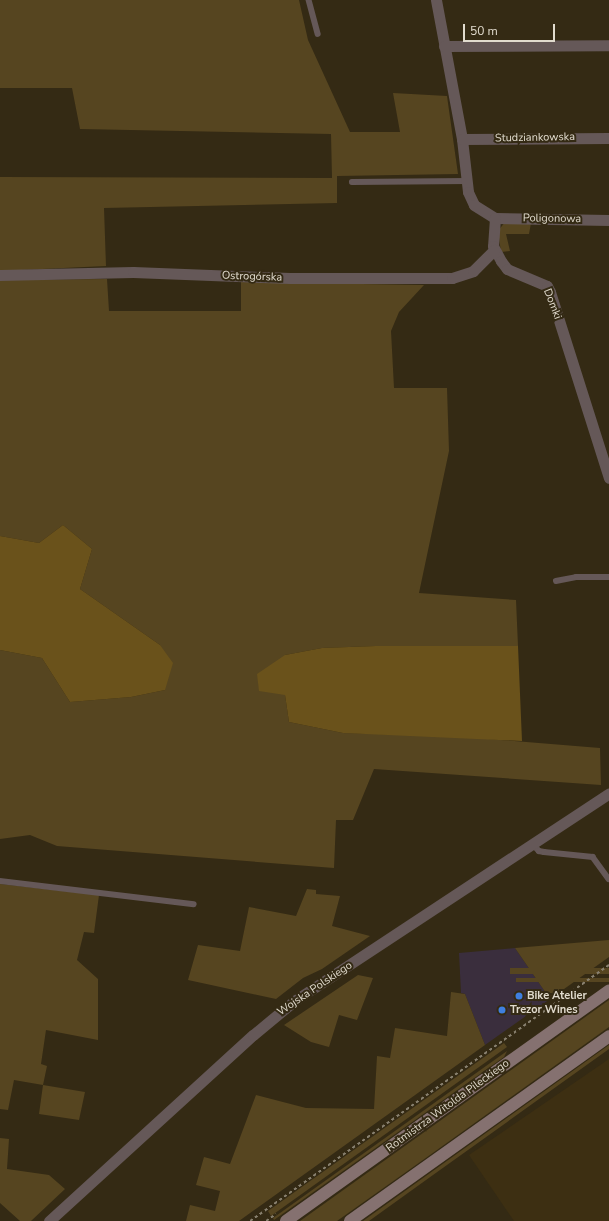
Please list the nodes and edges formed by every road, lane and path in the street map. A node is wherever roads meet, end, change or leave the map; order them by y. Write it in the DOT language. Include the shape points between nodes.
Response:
graph roads {
  1 [pos="309,0"];
  2 [pos="436,0"];
  3 [pos="318,34"];
  4 [pos="609,45"];
  5 [pos="444,46"];
  6 [pos="609,138"];
  7 [pos="462,139"];
  8 [pos="467,181"];
  9 [pos="352,182"];
  10 [pos="495,218"];
  11 [pos="609,220"];
  12 [pos="494,250"];
  13 [pos="0,275"];
  14 [pos="609,478"];
  15 [pos="609,577"];
  16 [pos="556,582"];
  17 [pos="609,794"];
  18 [pos="533,844"];
  19 [pos="609,880"];
  20 [pos="0,881"];
  21 [pos="194,904"];
  22 [pos="609,966"];
  23 [pos="609,991"];
  24 [pos="609,1036"];
  25 [pos="49,1221"];
  26 [pos="250,1221"];
  27 [pos="286,1221"];
  28 [pos="350,1221"];
  1 -- 3 [label="lane"];
  2 -- 5 [label="street"];
  4 -- 5 [label="street"];
  5 -- 7 [label="street"];
  6 -- 7 [label="street, Studziankowska"];
  7 -- 8 [label="street"];
  8 -- 9 [label="lane"];
  8 -- 10 [label="street" via="469,196 474,205"];
  10 -- 11 [label="street, Poligonowa"];
  10 -- 12 [label="street"];
  12 -- 13 [label="street, Ostrogórska" via="487,254 473,271 452,278 290,278 133,272"];
  12 -- 14 [label="street, Domki" via="507,268 547,286"];
  15 -- 16 [label="lane" via="576,577"];
  17 -- 18 [label="street, Wojska Polskiego"];
  18 -- 19 [label="lane" via="539,851 593,857"];
  18 -- 25 [label="street, Wojska Polskiego" via="272,1018"];
  20 -- 21 [label="lane"];
  22 -- 26 [label="path"];
  23 -- 27 [label="main road, Rotmistrza Witolda Pileckiego"];
  24 -- 28 [label="main road"];
}
